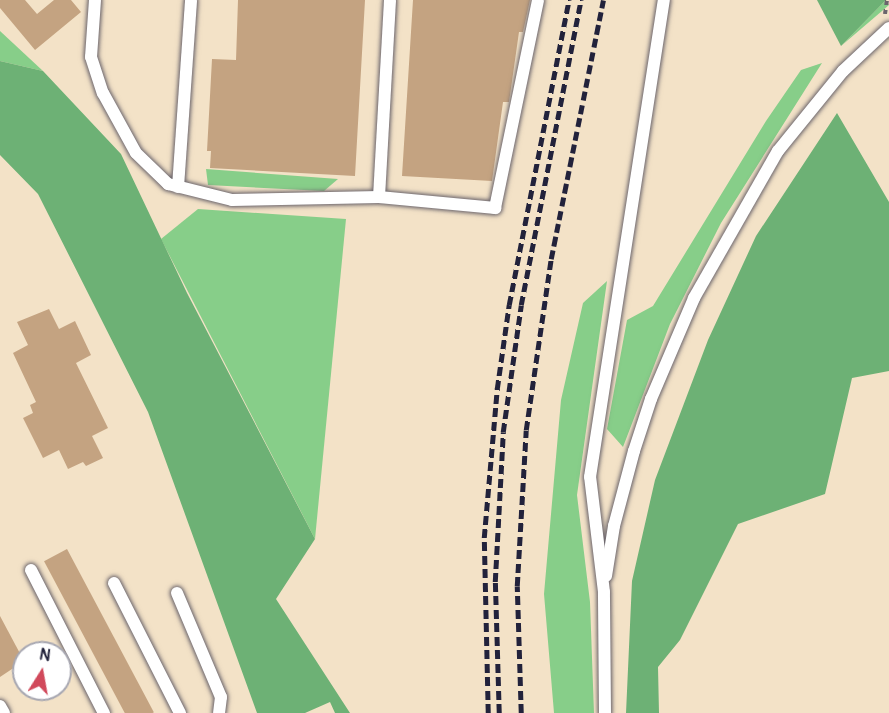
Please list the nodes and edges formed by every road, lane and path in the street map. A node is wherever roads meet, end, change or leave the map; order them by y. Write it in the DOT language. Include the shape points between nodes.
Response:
graph roads {
  1 [pos="95,0"];
  2 [pos="191,0"];
  3 [pos="390,0"];
  4 [pos="538,0"];
  5 [pos="664,0"];
  6 [pos="889,28"];
  7 [pos="178,187"];
  8 [pos="379,197"];
  9 [pos="31,570"];
  10 [pos="114,583"];
  11 [pos="604,592"];
  12 [pos="177,593"];
  13 [pos="0,705"];
  14 [pos="220,712"];
  15 [pos="4,713"];
  16 [pos="104,713"];
  17 [pos="180,713"];
  18 [pos="605,713"];
  1 -- 7 [label="lane" via="91,57 103,93 136,153 168,184"];
  2 -- 7 [label="lane"];
  3 -- 8 [label="lane"];
  4 -- 8 [label="lane" via="495,208"];
  5 -- 11 [label="lane" via="590,477"];
  6 -- 11 [label="lane" via="843,71 778,151 694,298 651,399 634,451 614,526"];
  7 -- 8 [label="lane" via="232,200"];
  9 -- 16 [label="lane"];
  10 -- 17 [label="lane"];
  11 -- 18 [label="lane"];
  12 -- 14 [label="lane" via="221,697"];
  13 -- 15 [label="lane"];
}
